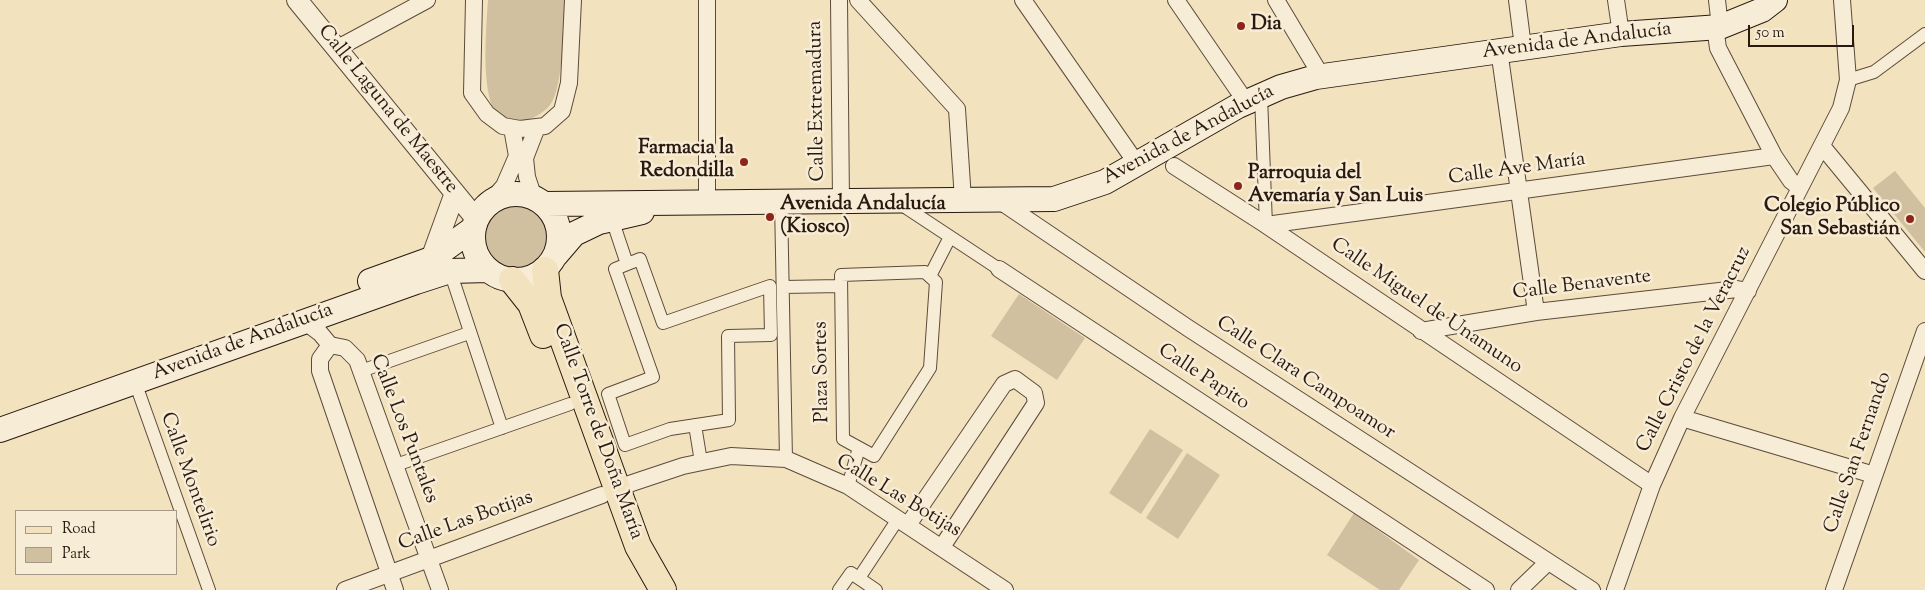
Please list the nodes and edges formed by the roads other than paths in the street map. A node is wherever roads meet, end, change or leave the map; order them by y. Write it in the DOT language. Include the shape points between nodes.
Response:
graph roads {
  1 [pos="297,0"];
  2 [pos="427,0"];
  3 [pos="474,0"];
  4 [pos="573,0"];
  5 [pos="707,0"];
  6 [pos="839,0"];
  7 [pos="858,0"];
  8 [pos="1024,0"];
  9 [pos="1176,0"];
  10 [pos="1276,0"];
  11 [pos="1517,0"];
  12 [pos="1616,0"];
  13 [pos="1717,0"];
  14 [pos="1775,0"];
  15 [pos="1842,0"];
  16 [pos="1717,27"];
  17 [pos="1621,34"];
  18 [pos="1925,34"];
  19 [pos="1523,46"];
  20 [pos="336,49"];
  21 [pos="1499,50"];
  22 [pos="1322,77"];
  23 [pos="1848,80"];
  24 [pos="1254,99"];
  25 [pos="537,127"];
  26 [pos="512,128"];
  27 [pos="1822,146"];
  28 [pos="1774,156"];
  29 [pos="1137,164"];
  30 [pos="1174,166"];
  31 [pos="1800,188"];
  32 [pos="1519,191"];
  33 [pos="455,193"];
  34 [pos="997,199"];
  35 [pos="963,200"];
  36 [pos="540,201"];
  37 [pos="841,201"];
  38 [pos="897,201"];
  39 [pos="707,202"];
  40 [pos="781,202"];
  41 [pos="683,203"];
  42 [pos="480,217"];
  43 [pos="612,219"];
  44 [pos="1266,225"];
  45 [pos="950,237"];
  46 [pos="550,262"];
  47 [pos="627,264"];
  48 [pos="441,265"];
  49 [pos="999,269"];
  50 [pos="488,270"];
  51 [pos="1925,271"];
  52 [pos="930,276"];
  53 [pos="512,280"];
  54 [pos="841,286"];
  55 [pos="783,287"];
  56 [pos="1748,291"];
  57 [pos="333,310"];
  58 [pos="1536,312"];
  59 [pos="777,314"];
  60 [pos="304,321"];
  61 [pos="1421,330"];
  62 [pos="1925,331"];
  63 [pos="469,333"];
  64 [pos="330,345"];
  65 [pos="362,371"];
  66 [pos="135,382"];
  67 [pos="570,404"];
  68 [pos="0,414"];
  69 [pos="1682,418"];
  70 [pos="606,424"];
  71 [pos="695,425"];
  72 [pos="502,428"];
  73 [pos="0,430"];
  74 [pos="859,448"];
  75 [pos="786,459"];
  76 [pos="701,462"];
  77 [pos="396,466"];
  78 [pos="1874,474"];
  79 [pos="848,486"];
  80 [pos="1652,486"];
  81 [pos="610,491"];
  82 [pos="903,522"];
  83 [pos="942,547"];
  84 [pos="429,559"];
  85 [pos="1548,562"];
  86 [pos="389,574"];
  87 [pos="859,578"];
  88 [pos="209,590"];
  89 [pos="345,590"];
  90 [pos="395,590"];
  91 [pos="440,590"];
  92 [pos="642,590"];
  93 [pos="663,590"];
  94 [pos="839,590"];
  95 [pos="876,590"];
  96 [pos="1005,590"];
  97 [pos="1486,590"];
  98 [pos="1519,590"];
  99 [pos="1592,590"];
  100 [pos="1615,590"];
  101 [pos="1834,590"];
  1 -- 20 [label="street, Calle Laguna de Maestre"];
  2 -- 20 [label="street"];
  3 -- 26 [label="street" via="472,93 487,114 503,126"];
  4 -- 25 [label="street" via="569,83 562,111 545,126"];
  5 -- 39 [label="street"];
  6 -- 37 [label="street, Calle Extremadura"];
  7 -- 35 [label="street" via="956,109"];
  8 -- 29 [label="street"];
  9 -- 24 [label="street"];
  10 -- 22 [label="street"];
  11 -- 19 [label="street"];
  12 -- 17 [label="street"];
  13 -- 16 [label="street"];
  14 -- 16 [label="main road, Avenida de Andalucía" via="1762,10"];
  15 -- 23 [label="street, Calle Cristo de la Veracruz"];
  16 -- 17 [label="main road, Avenida de Andalucía"];
  16 -- 28 [label="street" via="1718,48"];
  17 -- 19 [label="main road, Avenida de Andalucía"];
  18 -- 23 [label="street" via="1874,72"];
  19 -- 21 [label="main road, Avenida de Andalucía"];
  20 -- 33 [label="street, Calle Laguna de Maestre"];
  21 -- 22 [label="main road, Avenida de Andalucía"];
  21 -- 32 [label="street"];
  22 -- 24 [label="main road, Avenida de Andalucía" via="1281,87"];
  23 -- 27 [label="street, Calle Cristo de la Veracruz" via="1841,108"];
  24 -- 29 [label="main road, Avenida de Andalucía"];
  24 -- 44 [label="street"];
  25 -- 26 [label="street"];
  25 -- 36 [label="street" via="524,158 526,177"];
  26 -- 42 [label="street" via="517,156 504,186"];
  27 -- 31 [label="street, Calle Cristo de la Veracruz"];
  27 -- 51 [label="street"];
  28 -- 31 [label="street" via="1790,181"];
  28 -- 32 [label="street, Calle Ave María"];
  29 -- 34 [label="main road, Avenida de Andalucía" via="1105,182 1054,198"];
  30 -- 44 [label="street, Calle Miguel de Unamuno"];
  31 -- 56 [label="street, Calle Cristo de la Veracruz"];
  32 -- 44 [label="street, Calle Ave María"];
  32 -- 58 [label="street"];
  33 -- 42 [label="street, Calle Laguna de Maestre"];
  33 -- 48 [label="street"];
  34 -- 35 [label="main road, Avenida de Andalucía"];
  34 -- 85 [label="street, Calle Clara Campoamor" via="1188,328"];
  35 -- 38 [label="main road, Avenida de Andalucía"];
  36 -- 41 [label="main road, Avenida de Andalucía"];
  36 -- 42 [label="main road" via="522,194 510,194 498,198"];
  36 -- 46 [label="main road" via="553,215 558,228 560,241"];
  37 -- 38 [label="main road, Avenida de Andalucía"];
  37 -- 40 [label="main road, Avenida de Andalucía"];
  38 -- 45 [label="street, Calle Papito"];
  39 -- 40 [label="main road, Avenida de Andalucía"];
  39 -- 41 [label="main road, Avenida de Andalucía"];
  40 -- 55 [label="street"];
  41 -- 43 [label="main road, Avenida de Andalucía"];
  42 -- 48 [label="main road, Avenida de Andalucía"];
  42 -- 50 [label="main road" via="473,239 480,261"];
  43 -- 46 [label="main road, Avenida de Andalucía" via="574,234"];
  43 -- 47 [label="street"];
  44 -- 61 [label="street, Calle Miguel de Unamuno"];
  45 -- 49 [label="street, Calle Papito"];
  45 -- 52 [label="street"];
  46 -- 53 [label="main road" via="530,278"];
  46 -- 70 [label="main road, Calle Torre de Doña María" via="548,298"];
  47 -- 59 [label="street" via="640,259 663,323 770,286"];
  47 -- 70 [label="street" via="615,269 653,377 608,394"];
  48 -- 50 [label="main road, Avenida de Andalucía"];
  48 -- 57 [label="main road, Avenida de Andalucía"];
  48 -- 63 [label="street"];
  48 -- 68 [label="main road, Avenida de Andalucía"];
  49 -- 97 [label="street, Calle Papito"];
  50 -- 53 [label="main road"];
  52 -- 54 [label="street" via="925,272 840,275"];
  52 -- 74 [label="street" via="936,282 930,368 874,456"];
  53 -- 67 [label="main road, Calle Torre de Doña María" via="531,304"];
  54 -- 55 [label="street"];
  54 -- 74 [label="street, Plaza Sortes" via="843,439"];
  55 -- 59 [label="street"];
  56 -- 58 [label="street, Calle Benavente" via="1736,289"];
  56 -- 69 [label="street, Calle Cristo de la Veracruz"];
  57 -- 60 [label="main road, Avenida de Andalucía"];
  57 -- 64 [label="street"];
  58 -- 61 [label="street, Calle Benavente"];
  59 -- 71 [label="street" via="772,335 728,336 729,420"];
  59 -- 75 [label="street"];
  60 -- 64 [label="street"];
  60 -- 66 [label="main road, Avenida de Andalucía"];
  61 -- 80 [label="street, Calle Miguel de Unamuno"];
  62 -- 78 [label="street, Calle San Fernando"];
  63 -- 65 [label="street"];
  63 -- 72 [label="street"];
  64 -- 65 [label="street, Calle Los Puntales" via="345,348 358,360"];
  64 -- 86 [label="street" via="320,359 320,371"];
  65 -- 77 [label="street, Calle Los Puntales"];
  66 -- 73 [label="main road, Avenida de Andalucía"];
  66 -- 88 [label="street, Calle Montelirio"];
  67 -- 72 [label="street"];
  67 -- 81 [label="main road, Calle Torre de Doña María"];
  69 -- 78 [label="street"];
  69 -- 80 [label="street, Calle Cristo de la Veracruz"];
  70 -- 71 [label="street" via="625,445 670,429"];
  70 -- 81 [label="main road, Calle Torre de Doña María"];
  71 -- 76 [label="street"];
  72 -- 77 [label="street"];
  74 -- 79 [label="street"];
  75 -- 76 [label="street, Calle Las Botijas" via="731,456"];
  75 -- 79 [label="street, Calle Las Botijas"];
  76 -- 81 [label="street, Calle Las Botijas"];
  77 -- 84 [label="street, Calle Los Puntales"];
  78 -- 101 [label="street, Calle San Fernando"];
  79 -- 82 [label="street, Calle Las Botijas"];
  80 -- 100 [label="street, Calle Cristo de la Veracruz"];
  81 -- 84 [label="street, Calle Las Botijas"];
  81 -- 92 [label="main road, Calle Torre de Doña María" via="622,552"];
  81 -- 93 [label="main road, Calle Torre de Doña María"];
  82 -- 83 [label="street, Calle Las Botijas"];
  82 -- 83 [label="street" via="1004,384 1015,379 1034,393 1036,403"];
  82 -- 87 [label="street"];
  83 -- 96 [label="street, Calle Las Botijas"];
  84 -- 86 [label="street, Calle Las Botijas"];
  84 -- 91 [label="street, Calle Los Puntales"];
  85 -- 98 [label="street"];
  85 -- 99 [label="street, Calle Clara Campoamor"];
  86 -- 89 [label="street, Calle Las Botijas"];
  86 -- 90 [label="street"];
  87 -- 94 [label="street" via="851,573"];
  87 -- 95 [label="street"];
}
